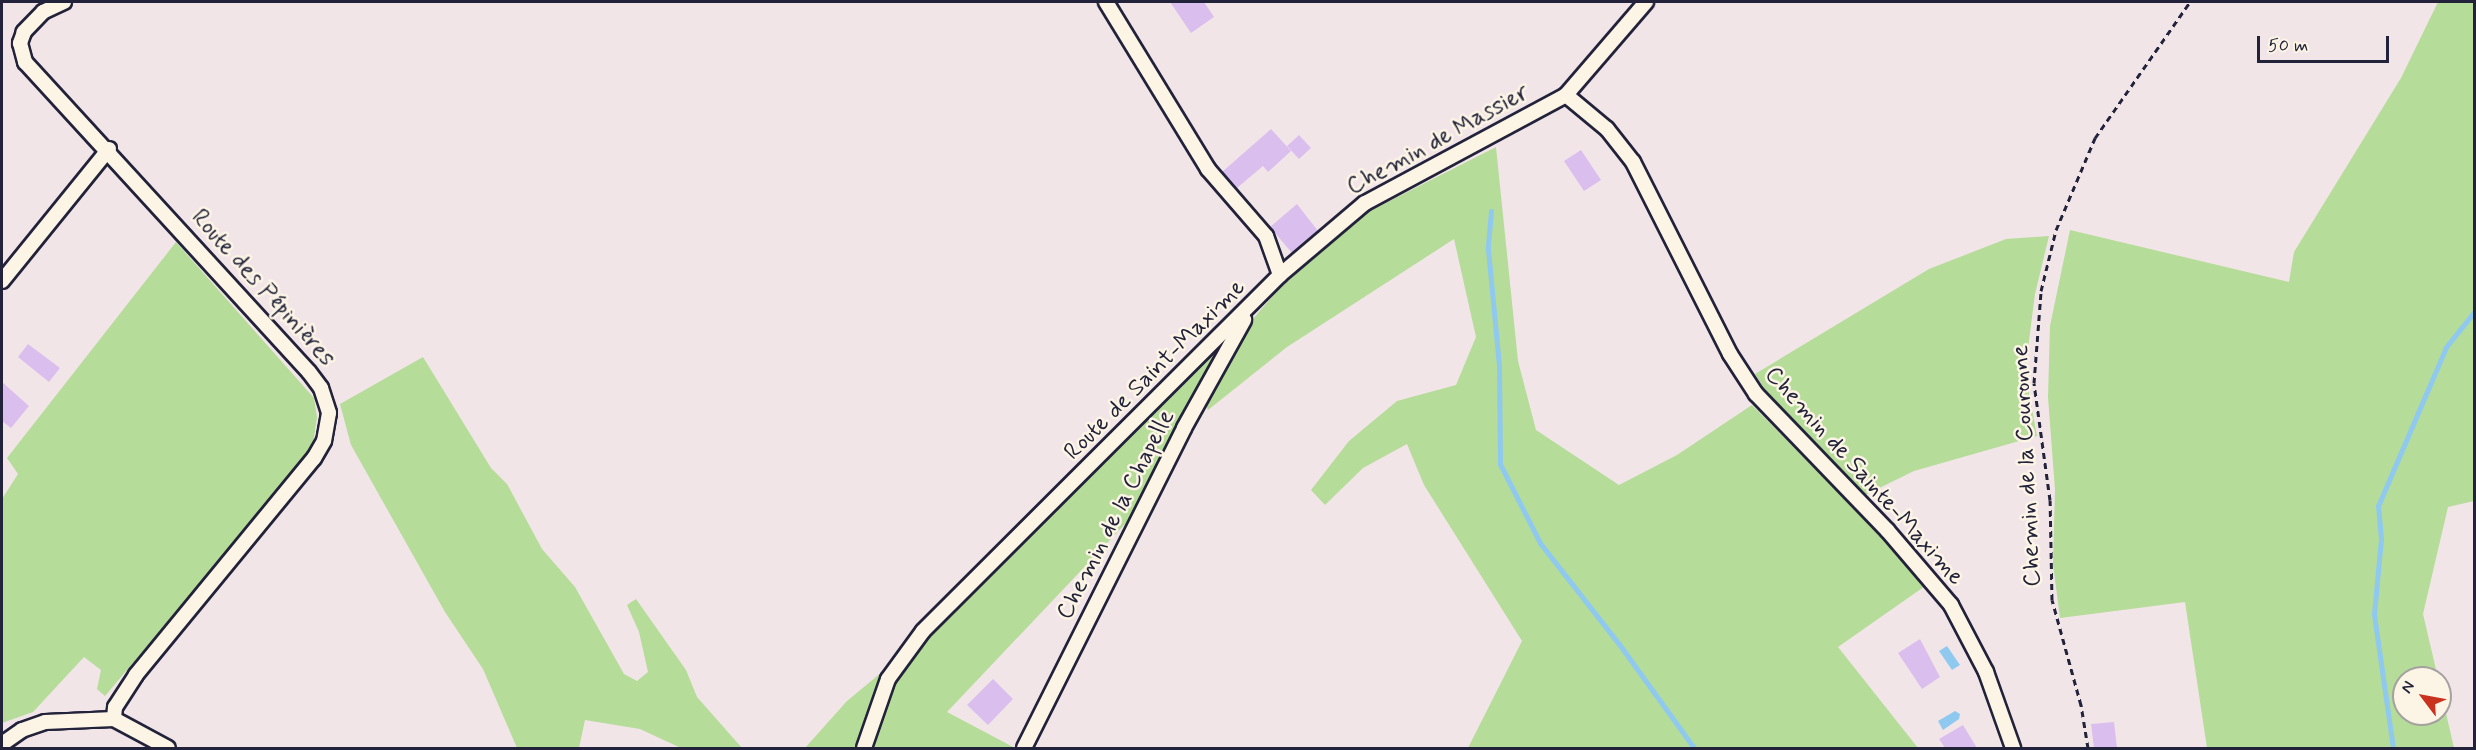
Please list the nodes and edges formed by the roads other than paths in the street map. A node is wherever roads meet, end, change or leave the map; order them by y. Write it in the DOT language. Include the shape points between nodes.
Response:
graph roads {
  1 [pos="64,2"];
  2 [pos="1106,2"];
  3 [pos="1646,2"];
  4 [pos="1566,95"];
  5 [pos="109,149"];
  6 [pos="1281,275"];
  7 [pos="2,281"];
  8 [pos="1252,305"];
  9 [pos="114,719"];
  10 [pos="2,744"];
  11 [pos="168,748"];
  12 [pos="864,748"];
  13 [pos="1024,748"];
  14 [pos="2013,748"];
  1 -- 5 [label="street, Route des Pépinières" via="31,22 20,43 21,55"];
  2 -- 6 [label="street, Route de Saint-Maxime" via="1208,169 1266,236"];
  3 -- 4 [label="street"];
  4 -- 6 [label="street, Chemin de Massier" via="1365,203"];
  4 -- 14 [label="street, Chemin de Sainte-Maxime" via="1607,129 1633,162 1730,354 1756,394 1887,530 1951,605 1986,672"];
  5 -- 7 [label="street"];
  5 -- 9 [label="street, Route des Pépinières" via="309,372 321,388 329,413 324,441 314,458 136,675 115,707"];
  6 -- 8 [label="street, Route de Saint-Maxime"];
  8 -- 12 [label="street, Route de Saint-Maxime" via="923,631 888,679"];
  8 -- 13 [label="street, Chemin de la Chapelle" via="1184,428"];
  9 -- 10 [label="street" via="45,722 22,730"];
  9 -- 11 [label="street"];
}
